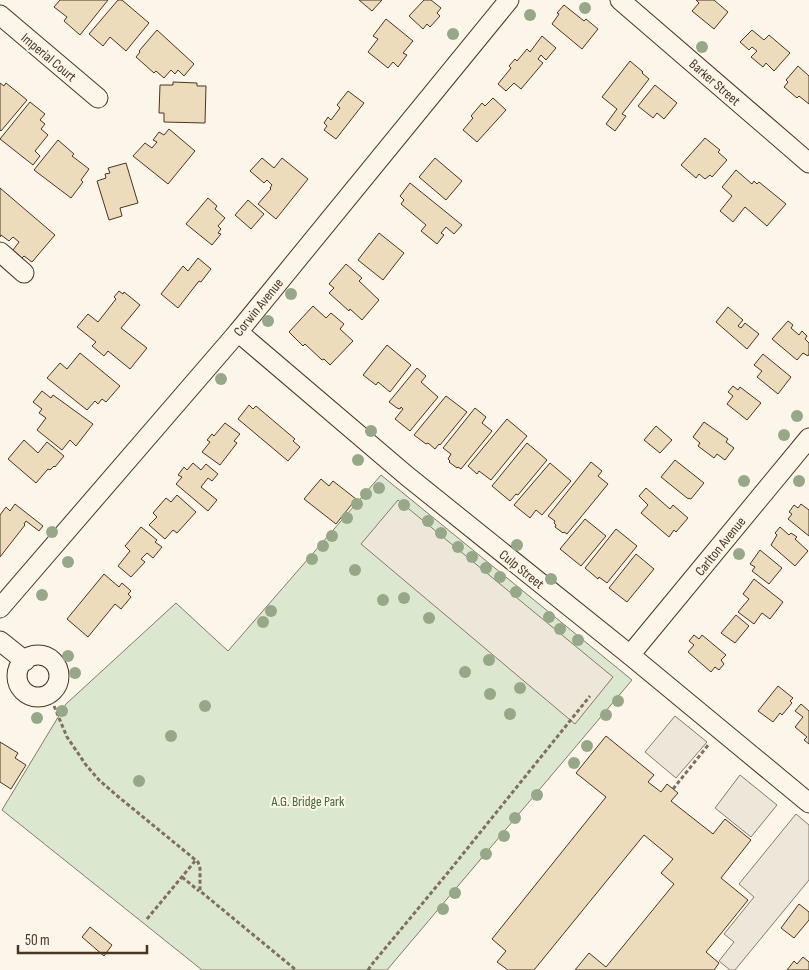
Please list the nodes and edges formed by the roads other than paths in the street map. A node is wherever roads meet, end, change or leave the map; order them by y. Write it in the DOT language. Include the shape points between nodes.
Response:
graph roads {
  1 [pos="509,0"];
  2 [pos="620,0"];
  3 [pos="0,15"];
  4 [pos="98,98"];
  5 [pos="809,163"];
  6 [pos="0,252"];
  7 [pos="24,272"];
  8 [pos="238,332"];
  9 [pos="809,438"];
  10 [pos="0,608"];
  11 [pos="0,641"];
  12 [pos="630,655"];
  13 [pos="25,661"];
  14 [pos="809,803"];
  1 -- 8 [label="street, Corwin Avenue"];
  2 -- 5 [label="street, Barker Street"];
  3 -- 4 [label="street, Imperial Court"];
  6 -- 7 [label="street"];
  8 -- 10 [label="street, Corwin Avenue"];
  8 -- 12 [label="street, Culp Street" via="407,476"];
  9 -- 12 [label="street, Carlton Avenue"];
  11 -- 13 [label="street"];
  12 -- 14 [label="street, Culp Street"];
  13 -- 13 [label="street" via="30,657 44,656 55,664 58,683 50,694 36,697 20,686 18,673"];
}
